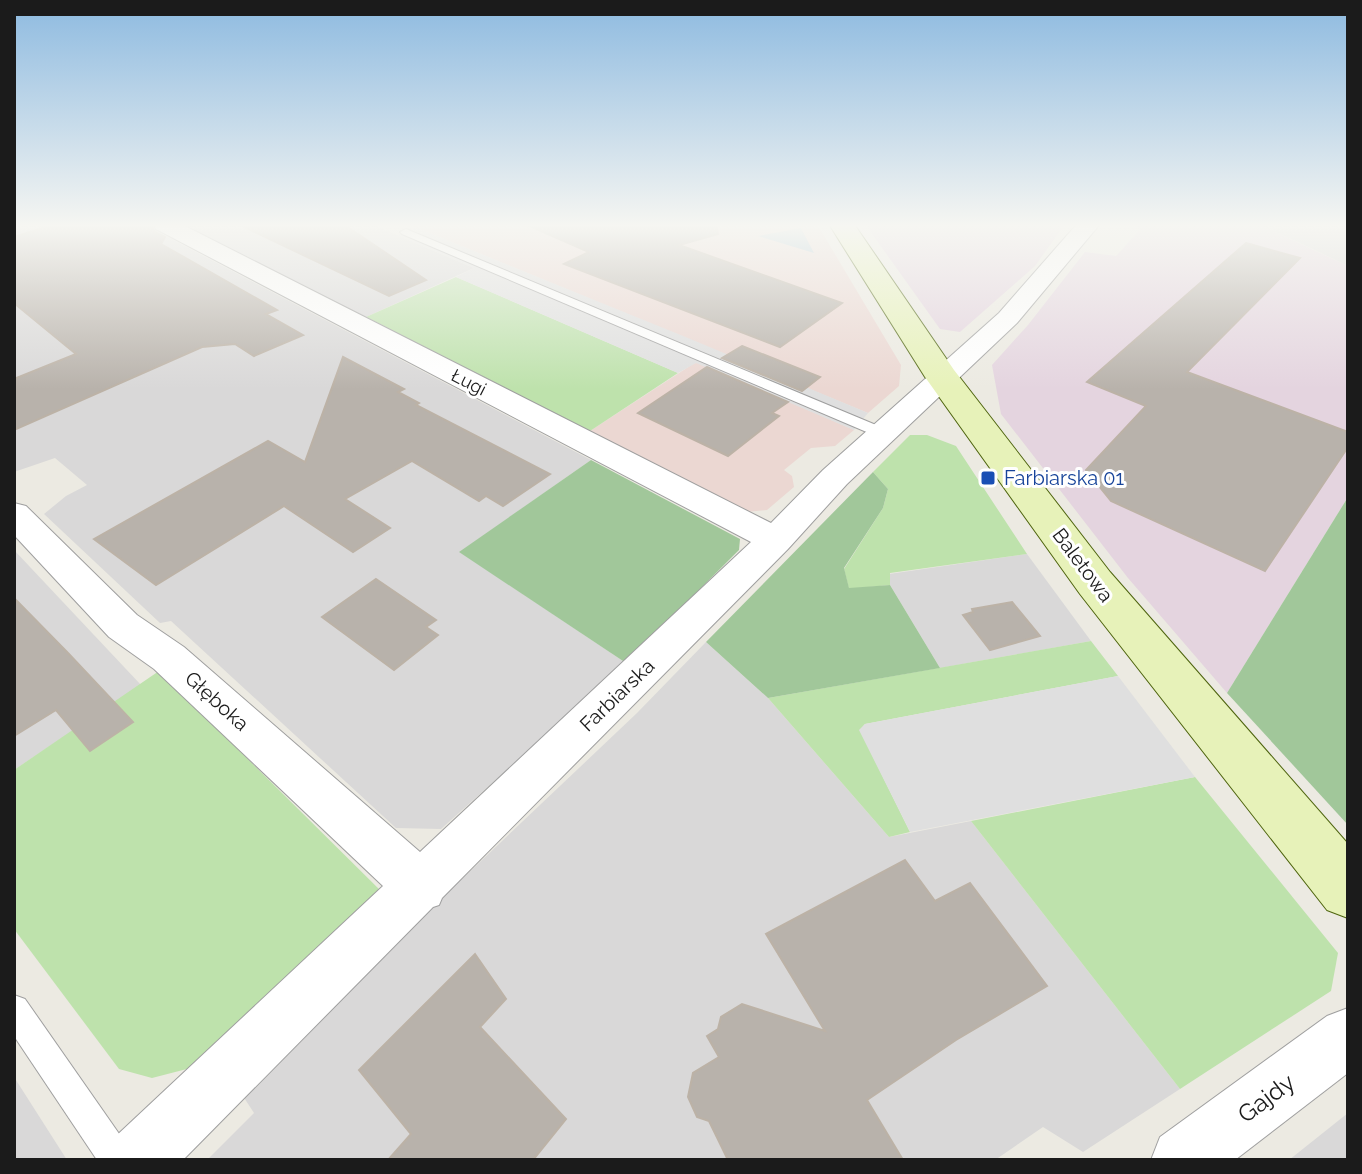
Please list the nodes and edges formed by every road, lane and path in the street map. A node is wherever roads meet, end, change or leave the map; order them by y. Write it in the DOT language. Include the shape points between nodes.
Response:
graph roads {
  1 [pos="270,279"];
  2 [pos="517,279"];
  3 [pos="877,279"];
  4 [pos="1045,279"];
  5 [pos="942,377"];
  6 [pos="882,433"];
  7 [pos="14,514"];
  8 [pos="775,540"];
  9 [pos="421,887"];
  10 [pos="1348,889"];
  11 [pos="14,1010"];
  12 [pos="1348,1037"];
  13 [pos="117,1160"];
  14 [pos="138,1160"];
  15 [pos="1183,1160"];
  1 -- 8 [label="street, Ługi"];
  2 -- 6 [label="lane"];
  3 -- 5 [label="street, Baletowa"];
  4 -- 5 [label="street, Farbiarska"];
  5 -- 6 [label="street, Farbiarska"];
  5 -- 10 [label="street, Baletowa" via="1095,583"];
  6 -- 8 [label="street, Farbiarska"];
  7 -- 9 [label="street, Głęboka" via="123,626 169,658"];
  8 -- 9 [label="street, Farbiarska"];
  9 -- 14 [label="street, Farbiarska"];
  11 -- 13 [label="lane"];
  12 -- 15 [label="street, Gajdy"];
}
